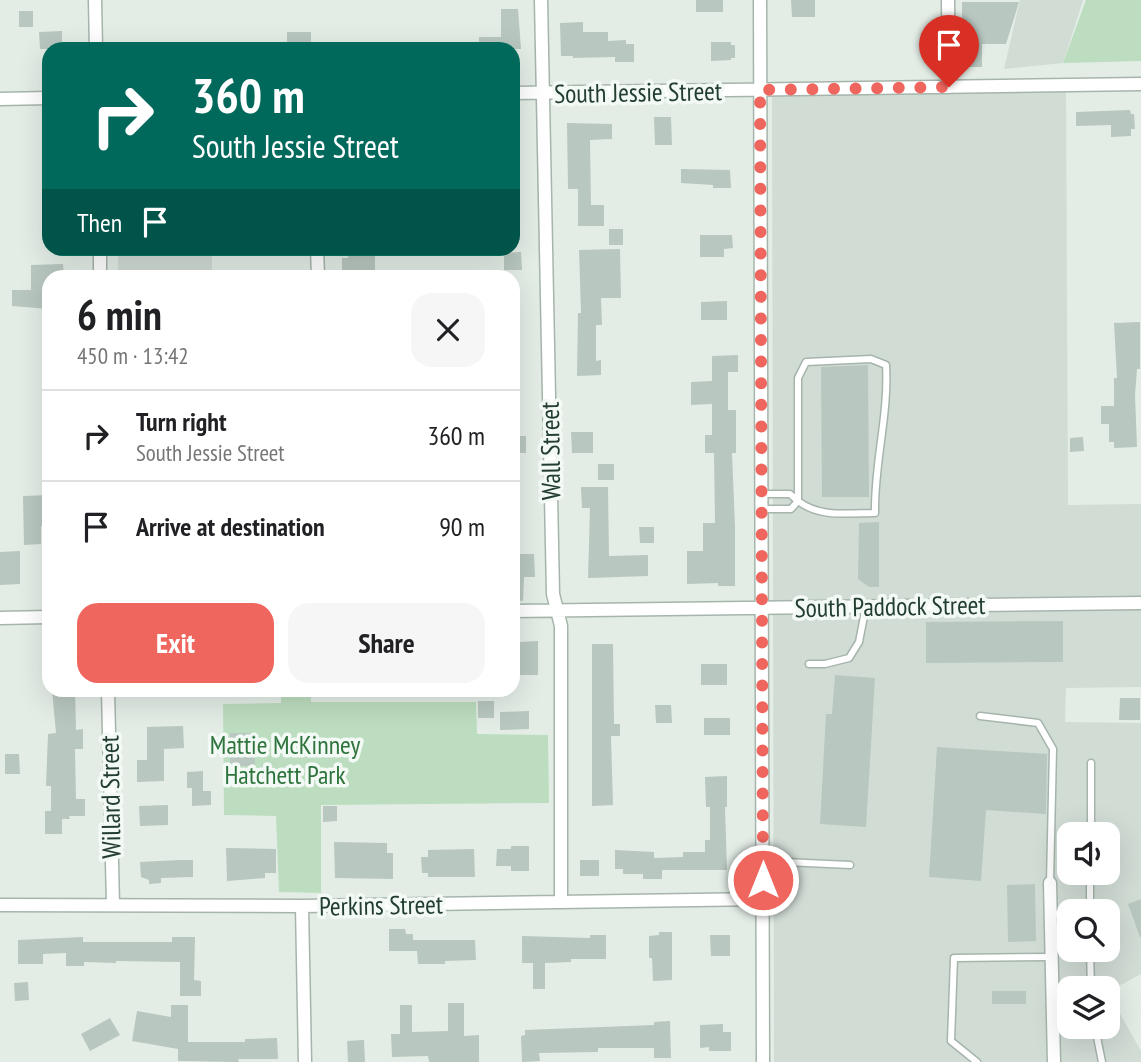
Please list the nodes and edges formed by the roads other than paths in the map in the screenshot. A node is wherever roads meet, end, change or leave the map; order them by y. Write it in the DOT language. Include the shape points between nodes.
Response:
graph roads {
  1 [pos="95,0"];
  2 [pos="541,0"];
  3 [pos="760,0"];
  4 [pos="948,0"];
  5 [pos="96,42"];
  6 [pos="1141,84"];
  7 [pos="949,87"];
  8 [pos="760,90"];
  9 [pos="520,93"];
  10 [pos="543,93"];
  11 [pos="0,99"];
  12 [pos="42,99"];
  13 [pos="761,494"];
  14 [pos="798,501"];
  15 [pos="761,509"];
  16 [pos="1141,603"];
  17 [pos="866,606"];
  18 [pos="762,608"];
  19 [pos="557,610"];
  20 [pos="520,611"];
  21 [pos="42,617"];
  22 [pos="0,618"];
  23 [pos="809,664"];
  24 [pos="108,697"];
  25 [pos="980,716"];
  26 [pos="1091,763"];
  27 [pos="1091,822"];
  28 [pos="762,862"];
  29 [pos="850,865"];
  30 [pos="1050,883"];
  31 [pos="763,899"];
  32 [pos="561,902"];
  33 [pos="0,905"];
  34 [pos="113,905"];
  35 [pos="302,906"];
  36 [pos="1057,914"];
  37 [pos="1051,915"];
  38 [pos="1052,957"];
  39 [pos="1057,1013"];
  40 [pos="1053,1014"];
  41 [pos="1097,1039"];
  42 [pos="305,1062"];
  43 [pos="763,1062"];
  44 [pos="977,1062"];
  45 [pos="1055,1062"];
  46 [pos="1102,1062"];
  1 -- 5 [label="street"];
  2 -- 10 [label="street, Wall Street"];
  3 -- 8 [label="street"];
  4 -- 7 [label="street"];
  6 -- 7 [label="street, South Jessie Street"];
  7 -- 8 [label="street, South Jessie Street"];
  8 -- 10 [label="street, South Jessie Street"];
  8 -- 13 [label="street"];
  9 -- 10 [label="street, South Jessie Street"];
  10 -- 19 [label="street, Wall Street" via="553,594"];
  11 -- 12 [label="street"];
  13 -- 14 [label="lane" via="790,494"];
  13 -- 15 [label="street"];
  14 -- 14 [label="lane" via="798,378 806,362 872,359 886,365 875,513 827,513 808,509"];
  14 -- 15 [label="lane" via="791,509"];
  15 -- 18 [label="street"];
  16 -- 17 [label="street, South Paddock Street"];
  17 -- 18 [label="street, South Paddock Street"];
  17 -- 23 [label="lane" via="859,642 849,658"];
  18 -- 19 [label="street, South Paddock Street"];
  18 -- 28 [label="street"];
  19 -- 20 [label="street, South Paddock Street"];
  19 -- 32 [label="street, Wall Street" via="561,626"];
  21 -- 22 [label="street"];
  24 -- 34 [label="street, Willard Street"];
  25 -- 30 [label="lane" via="1038,723 1052,750"];
  26 -- 27 [label="lane"];
  28 -- 29 [label="lane"];
  28 -- 31 [label="street"];
  30 -- 37 [label="street"];
  31 -- 32 [label="street, Perkins Street"];
  31 -- 43 [label="street"];
  32 -- 35 [label="street, Perkins Street"];
  33 -- 34 [label="street, Perkins Street"];
  34 -- 35 [label="street, Perkins Street"];
  35 -- 42 [label="street"];
  36 -- 37 [label="lane"];
  37 -- 38 [label="street"];
  38 -- 40 [label="street"];
  38 -- 44 [label="lane" via="954,958 951,1041"];
  39 -- 40 [label="lane"];
  40 -- 45 [label="street"];
  41 -- 46 [label="lane"];
}
